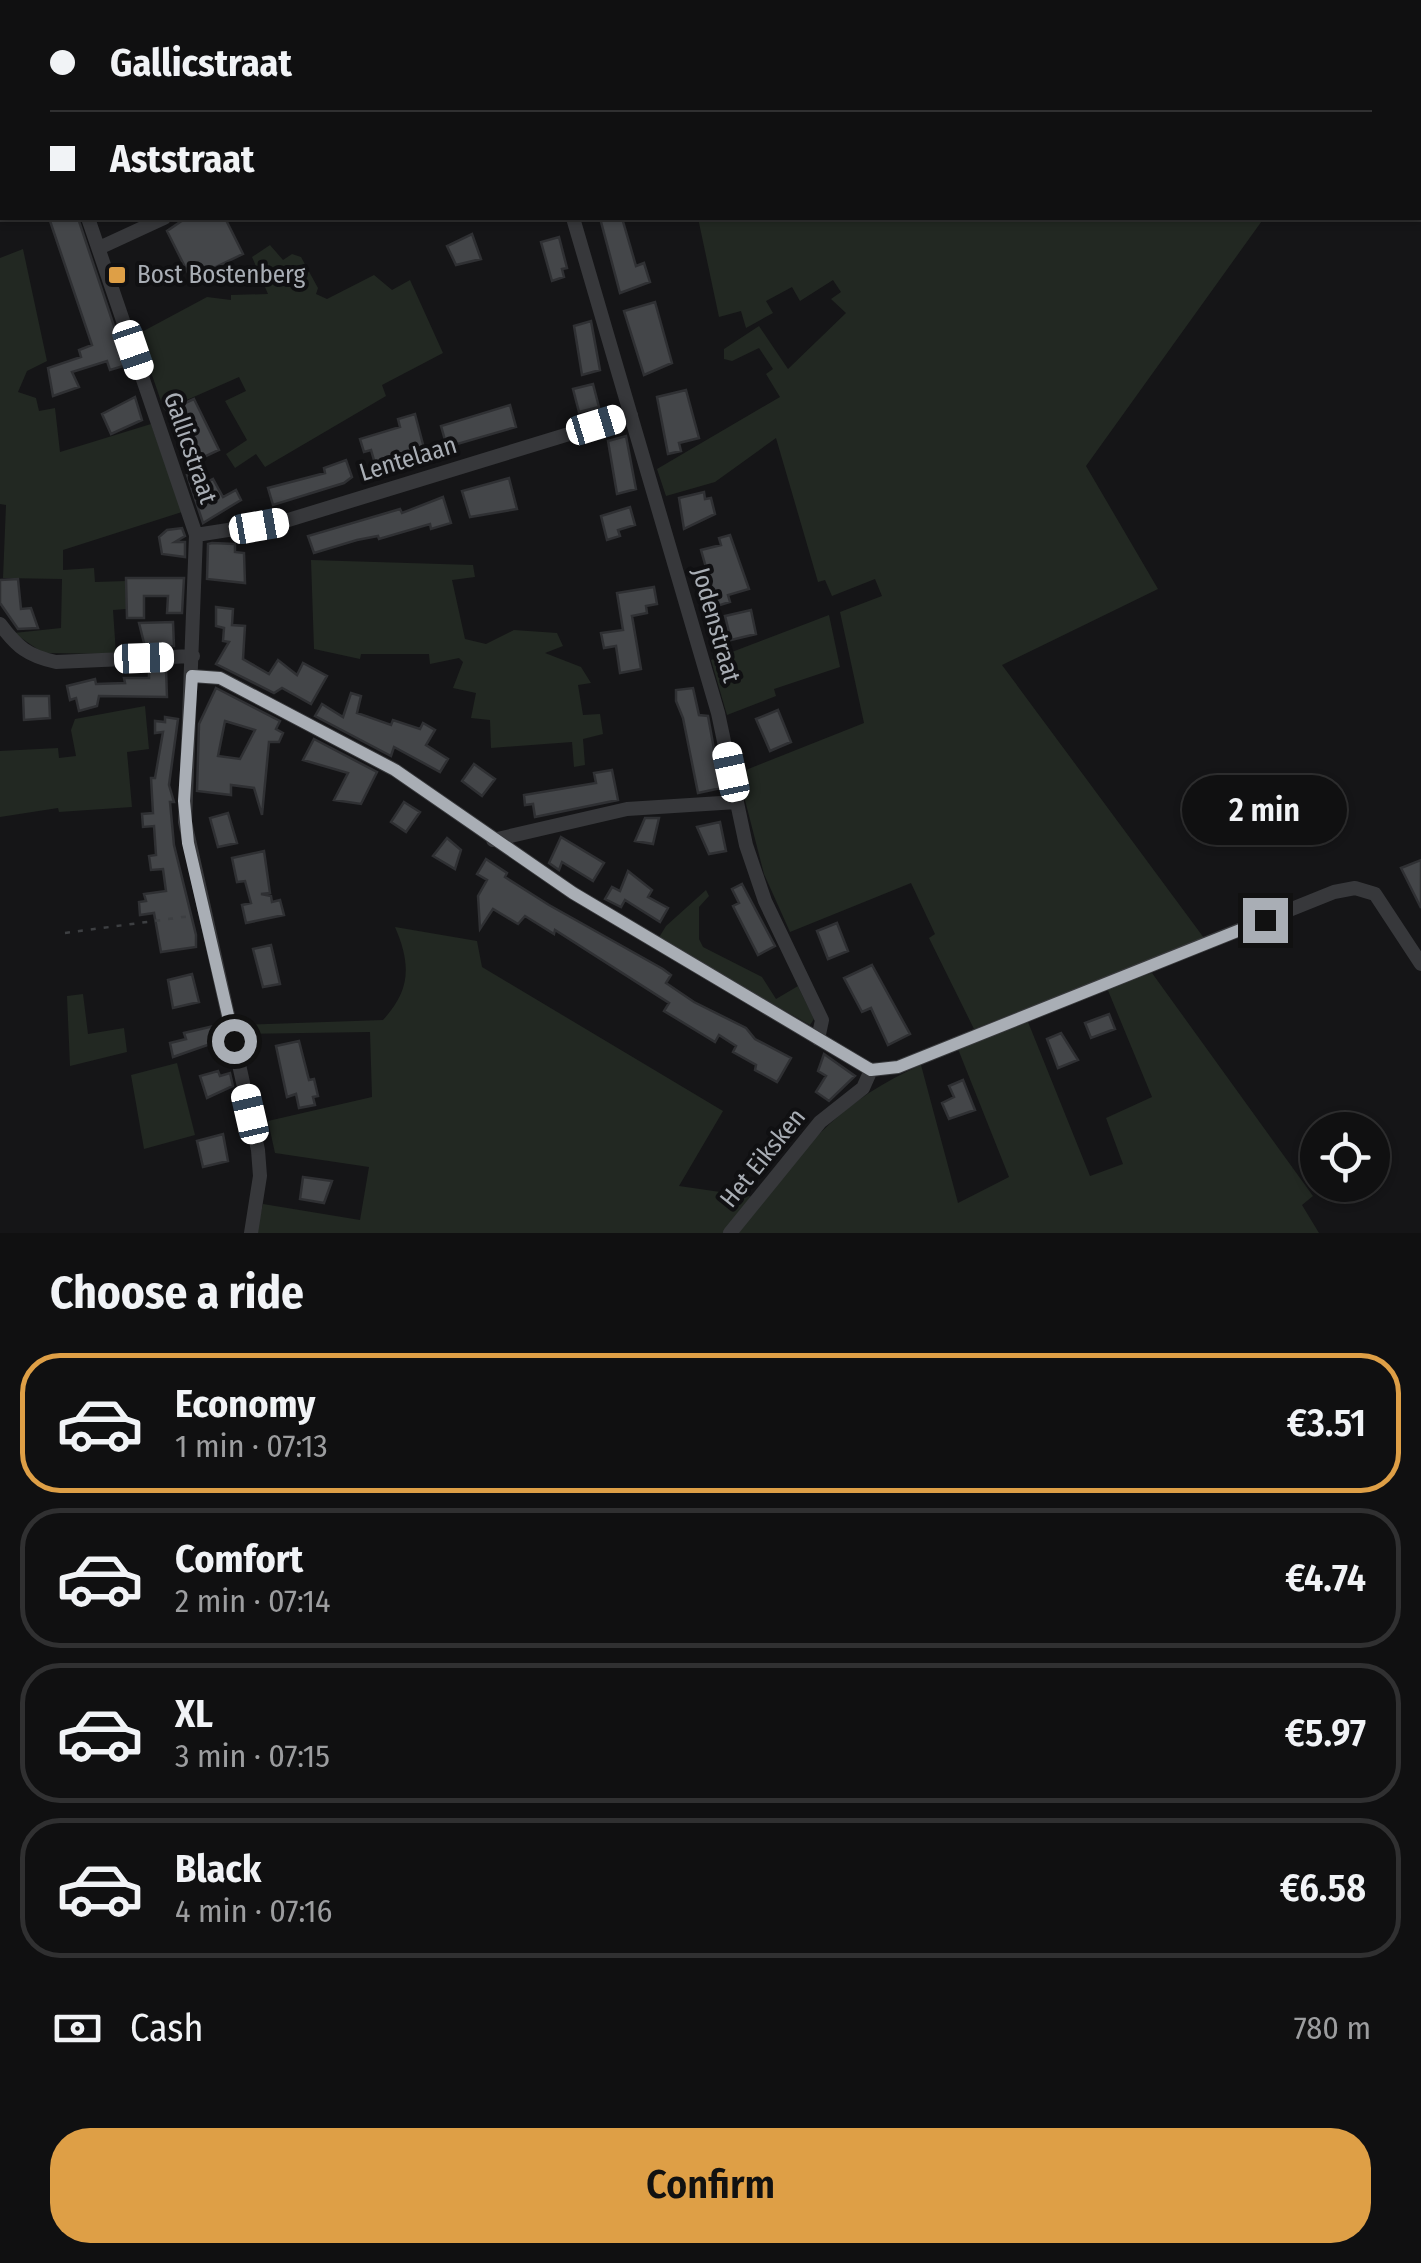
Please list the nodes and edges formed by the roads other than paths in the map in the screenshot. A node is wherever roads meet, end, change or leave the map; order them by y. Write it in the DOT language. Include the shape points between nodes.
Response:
graph roads {
  1 [pos="89,220"];
  2 [pos="160,220"];
  3 [pos="574,220"];
  4 [pos="98,248"];
  5 [pos="631,415"];
  6 [pos="196,536"];
  7 [pos="0,624"];
  8 [pos="193,656"];
  9 [pos="192,676"];
  10 [pos="737,802"];
  11 [pos="492,840"];
  12 [pos="1421,964"];
  13 [pos="818,1040"];
  14 [pos="871,1070"];
  15 [pos="251,1233"];
  16 [pos="730,1233"];
  1 -- 4 [label="street, Gallicstraat"];
  2 -- 4 [label="street"];
  3 -- 5 [label="street, Jodenstraat"];
  4 -- 6 [label="street, Gallicstraat"];
  5 -- 6 [label="street, Lentelaan" via="284,521"];
  5 -- 10 [label="street, Jodenstraat" via="718,712"];
  6 -- 8 [label="street, Gallicstraat"];
  7 -- 8 [label="street" via="17,648 56,662"];
  8 -- 9 [label="street, Gallicstraat"];
  9 -- 11 [label="street" via="220,678 395,770"];
  9 -- 15 [label="street, Gallicstraat" via="184,801 258,1150"];
  10 -- 11 [label="street" via="627,808"];
  10 -- 13 [label="street, Jodenstraat" via="766,901 822,1020"];
  11 -- 13 [label="street"];
  12 -- 14 [label="street" via="1375,894 1355,888 1334,892 898,1067"];
  13 -- 14 [label="street"];
  14 -- 16 [label="street, Het Eiksken"];
}
